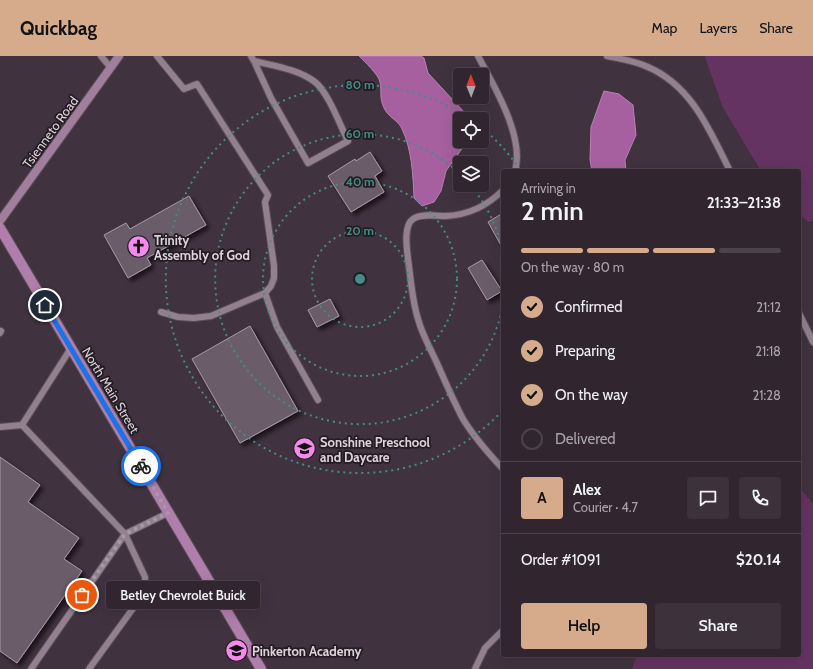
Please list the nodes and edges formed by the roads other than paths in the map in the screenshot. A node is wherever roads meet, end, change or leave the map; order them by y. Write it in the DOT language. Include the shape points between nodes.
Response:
graph roads {
  1 [pos="101,56"];
  2 [pos="119,56"];
  3 [pos="157,56"];
  4 [pos="478,56"];
  5 [pos="607,56"];
  6 [pos="253,59"];
  7 [pos="111,68"];
  8 [pos="515,169"];
  9 [pos="729,169"];
  10 [pos="501,192"];
  11 [pos="0,221"];
  12 [pos="0,228"];
  13 [pos="265,293"];
  14 [pos="161,312"];
  15 [pos="801,317"];
  16 [pos="813,342"];
  17 [pos="71,348"];
  18 [pos="318,400"];
  19 [pos="22,425"];
  20 [pos="0,427"];
  21 [pos="501,467"];
  22 [pos="168,513"];
  23 [pos="125,534"];
  24 [pos="501,632"];
  25 [pos="31,669"];
  26 [pos="89,669"];
  27 [pos="261,669"];
  28 [pos="475,669"];
  1 -- 7 [label="lane"];
  2 -- 7 [label="street, Tsienneto Road"];
  3 -- 13 [label="lane" via="184,89 197,84 268,195 266,202 274,278"];
  4 -- 8 [label="lane" via="505,109 512,129 517,148"];
  5 -- 9 [label="lane" via="649,67 669,79 700,112"];
  6 -- 6 [label="lane" via="271,98 308,163 348,141 324,92 316,83 302,74"];
  7 -- 11 [label="street, Tsienneto Road"];
  10 -- 21 [label="lane" via="494,199 463,213 413,218 409,223 406,240 413,301 418,321 464,420"];
  12 -- 17 [label="main road, North Main Street"];
  13 -- 14 [label="lane" via="211,316 178,317"];
  13 -- 18 [label="lane" via="277,327"];
  15 -- 16 [label="lane"];
  17 -- 19 [label="lane"];
  17 -- 22 [label="main road, North Main Street"];
  19 -- 20 [label="lane"];
  19 -- 23 [label="lane"];
  22 -- 23 [label="lane"];
  22 -- 27 [label="main road, North Main Street"];
  23 -- 25 [label="lane"];
  23 -- 26 [label="lane" via="145,577 145,586 142,596"];
  24 -- 28 [label="lane" via="485,648"];
}
